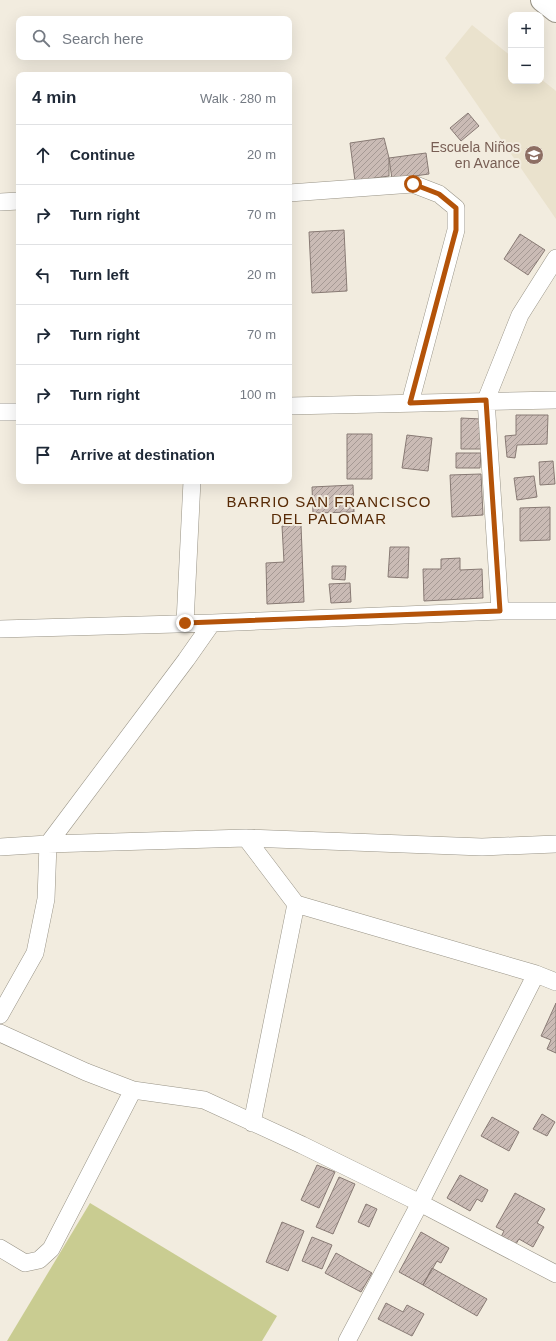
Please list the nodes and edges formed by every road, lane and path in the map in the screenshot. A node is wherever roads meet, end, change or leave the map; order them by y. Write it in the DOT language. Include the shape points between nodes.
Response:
graph roads {
  1 [pos="542,0"];
  2 [pos="556,11"];
  3 [pos="292,193"];
  4 [pos="16,201"];
  5 [pos="0,202"];
  6 [pos="556,258"];
  7 [pos="486,400"];
  8 [pos="556,400"];
  9 [pos="410,403"];
  10 [pos="292,406"];
  11 [pos="0,412"];
  12 [pos="16,412"];
  13 [pos="192,484"];
  14 [pos="500,611"];
  15 [pos="556,612"];
  16 [pos="185,623"];
  17 [pos="212,623"];
  18 [pos="0,629"];
  19 [pos="246,838"];
  20 [pos="48,844"];
  21 [pos="556,844"];
  22 [pos="0,847"];
  23 [pos="296,904"];
  24 [pos="536,974"];
  25 [pos="556,982"];
  26 [pos="0,1015"];
  27 [pos="0,1033"];
  28 [pos="133,1090"];
  29 [pos="252,1122"];
  30 [pos="420,1203"];
  31 [pos="0,1248"];
  32 [pos="556,1274"];
  33 [pos="347,1341"];
  1 -- 2 [label="highway"];
  3 -- 9 [label="street" via="413,184 439,194 456,208 456,230"];
  4 -- 5 [label="street"];
  6 -- 7 [label="street" via="520,315"];
  7 -- 8 [label="street"];
  7 -- 9 [label="street"];
  7 -- 14 [label="street"];
  9 -- 10 [label="street"];
  11 -- 12 [label="street"];
  13 -- 16 [label="street"];
  14 -- 15 [label="street"];
  14 -- 17 [label="street"];
  16 -- 17 [label="street"];
  16 -- 18 [label="street"];
  17 -- 20 [label="street"];
  19 -- 20 [label="street"];
  19 -- 21 [label="street" via="482,847"];
  19 -- 23 [label="street"];
  20 -- 22 [label="street"];
  20 -- 26 [label="street" via="46,899 35,953"];
  23 -- 24 [label="street"];
  23 -- 29 [label="street"];
  24 -- 25 [label="street"];
  24 -- 30 [label="street"];
  27 -- 28 [label="street"];
  28 -- 29 [label="street" via="204,1100"];
  28 -- 31 [label="street" via="51,1249 38,1260 25,1263"];
  29 -- 30 [label="street"];
  30 -- 32 [label="street"];
  30 -- 33 [label="street"];
}
